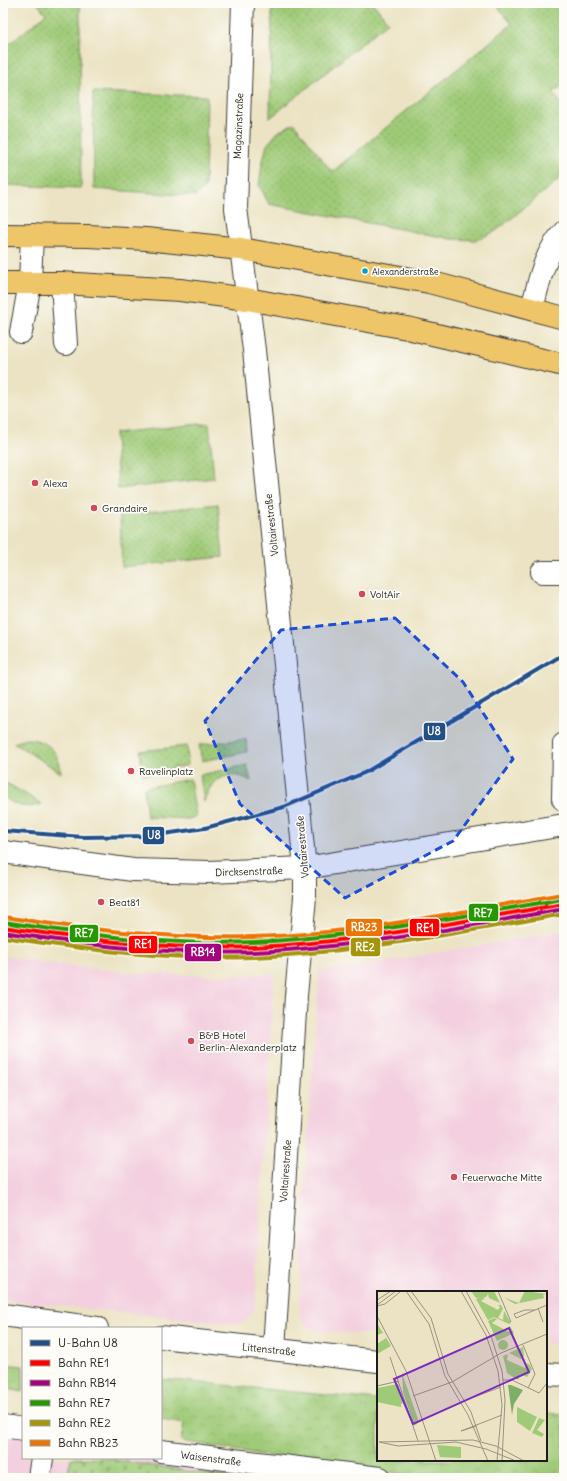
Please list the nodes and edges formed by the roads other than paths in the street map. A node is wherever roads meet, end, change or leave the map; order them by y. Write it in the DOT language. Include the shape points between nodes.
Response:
graph roads {
  1 [pos="242,3"];
  2 [pos="564,232"];
  3 [pos="3,235"];
  4 [pos="32,235"];
  5 [pos="241,249"];
  6 [pos="3,283"];
  7 [pos="30,283"];
  8 [pos="62,283"];
  9 [pos="247,299"];
  10 [pos="532,309"];
  11 [pos="564,318"];
  12 [pos="21,332"];
  13 [pos="66,344"];
  14 [pos="564,365"];
  15 [pos="542,572"];
  16 [pos="564,572"];
  17 [pos="564,744"];
  18 [pos="563,799"];
  19 [pos="564,826"];
  20 [pos="3,852"];
  21 [pos="305,868"];
  22 [pos="3,1315"];
  23 [pos="90,1327"];
  24 [pos="162,1337"];
  25 [pos="274,1349"];
  26 [pos="377,1361"];
  27 [pos="547,1374"];
  28 [pos="564,1375"];
  29 [pos="3,1426"];
  30 [pos="22,1429"];
  31 [pos="162,1451"];
  32 [pos="42,1459"];
  33 [pos="39,1478"];
  34 [pos="380,1478"];
  1 -- 5 [label="street, Magazinstraße" via="236,198"];
  2 -- 10 [label="street" via="556,240 543,265"];
  3 -- 4 [label="main road"];
  4 -- 5 [label="main road" via="138,238"];
  4 -- 7 [label="street"];
  5 -- 9 [label="street, Magazinstraße"];
  5 -- 10 [label="main road" via="429,282"];
  6 -- 7 [label="main road"];
  7 -- 8 [label="main road"];
  7 -- 12 [label="street"];
  8 -- 9 [label="main road" via="180,290"];
  8 -- 13 [label="street"];
  9 -- 14 [label="main road" via="406,328"];
  9 -- 21 [label="street, Voltairestraße"];
  10 -- 11 [label="main road"];
  15 -- 16 [label="street"];
  17 -- 18 [label="street"];
  19 -- 21 [label="street, Dircksenstraße"];
  20 -- 21 [label="street, Dircksenstraße" via="134,870 209,872"];
  21 -- 25 [label="street, Voltairestraße"];
  22 -- 23 [label="street"];
  24 -- 25 [label="street, Littenstraße"];
  25 -- 26 [label="street, Littenstraße"];
  27 -- 28 [label="street"];
  29 -- 30 [label="street"];
  31 -- 34 [label="street, Waisenstraße"];
  32 -- 33 [label="street"];
}
